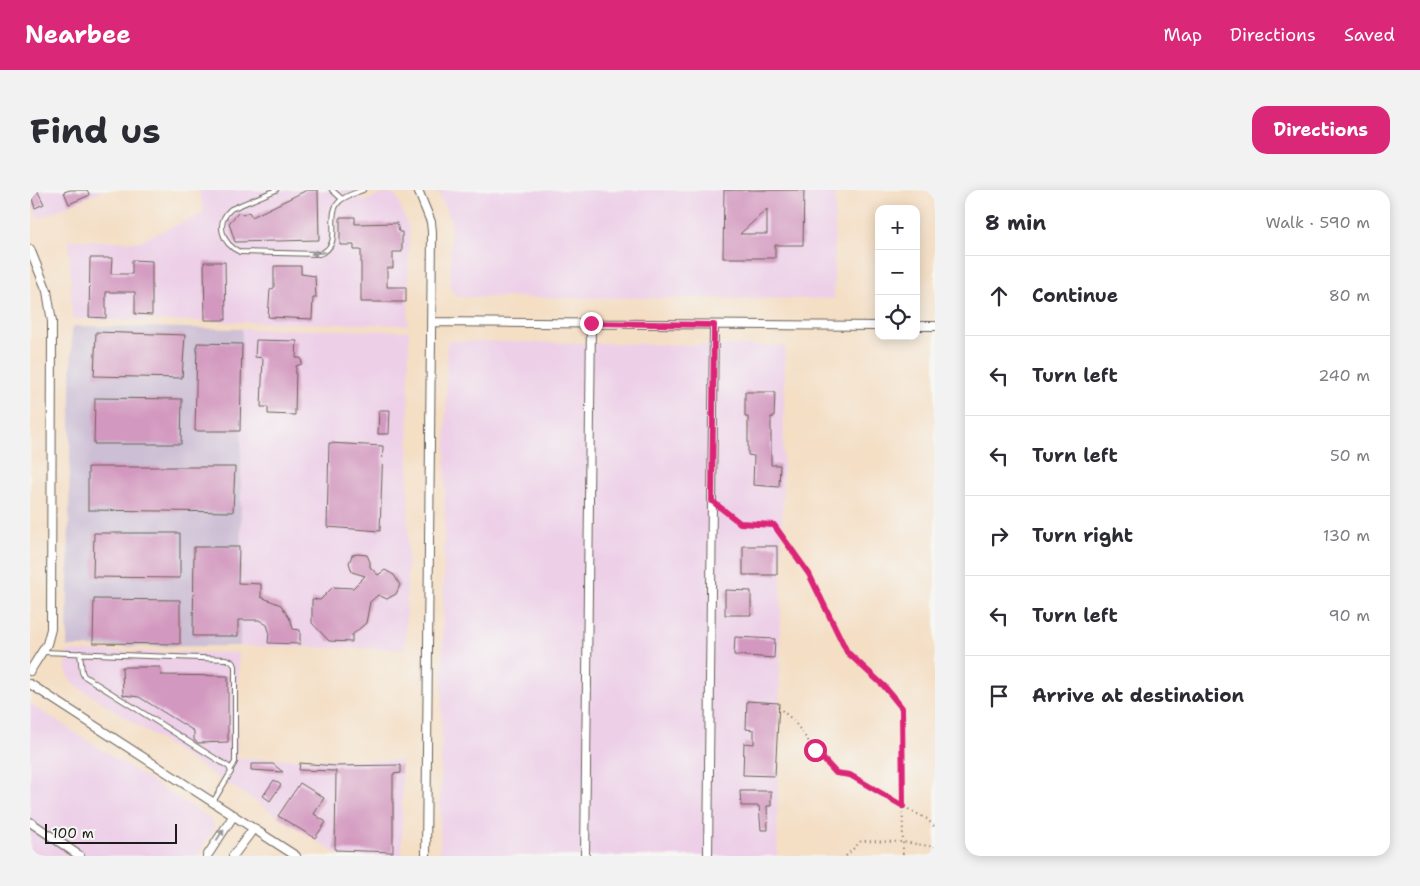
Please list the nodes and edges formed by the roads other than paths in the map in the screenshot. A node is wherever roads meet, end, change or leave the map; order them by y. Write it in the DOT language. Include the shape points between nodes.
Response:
graph roads {
  1 [pos="276,190"];
  2 [pos="332,190"];
  3 [pos="363,190"];
  4 [pos="418,190"];
  5 [pos="342,199"];
  6 [pos="30,249"];
  7 [pos="432,322"];
  8 [pos="591,323"];
  9 [pos="714,325"];
  10 [pos="875,326"];
  11 [pos="920,326"];
  12 [pos="935,326"];
  13 [pos="43,652"];
  14 [pos="80,653"];
  15 [pos="30,671"];
  16 [pos="30,684"];
  17 [pos="231,769"];
  18 [pos="213,802"];
  19 [pos="234,814"];
  20 [pos="30,822"];
  21 [pos="254,828"];
  22 [pos="80,856"];
  23 [pos="207,856"];
  24 [pos="234,856"];
  25 [pos="296,856"];
  26 [pos="426,856"];
  27 [pos="585,856"];
  28 [pos="708,856"];
  5 -- 1 [label="lane, one-way" via="335,208 332,245 327,252 240,252 230,246 221,226 226,214"];
  2 -- 5 [label="lane"];
  3 -- 5 [label="lane"];
  4 -- 7 [label="street" via="431,222"];
  6 -- 13 [label="street" via="47,291 52,322 51,629"];
  7 -- 8 [label="street"];
  7 -- 26 [label="street"];
  8 -- 9 [label="street"];
  8 -- 27 [label="street"];
  9 -- 10 [label="street"];
  9 -- 28 [label="street"];
  11 -- 12 [label="street"];
  13 -- 14 [label="lane"];
  13 -- 15 [label="street"];
  14 -- 17 [label="lane" via="84,676"];
  14 -- 17 [label="lane" via="231,661 234,666 234,762"];
  16 -- 18 [label="street"];
  17 -- 18 [label="lane"];
  18 -- 19 [label="street"];
  19 -- 21 [label="street"];
  23 -- 19 [label="street, one-way"];
  20 -- 22 [label="street"];
  21 -- 24 [label="street"];
  21 -- 25 [label="street"];
}
